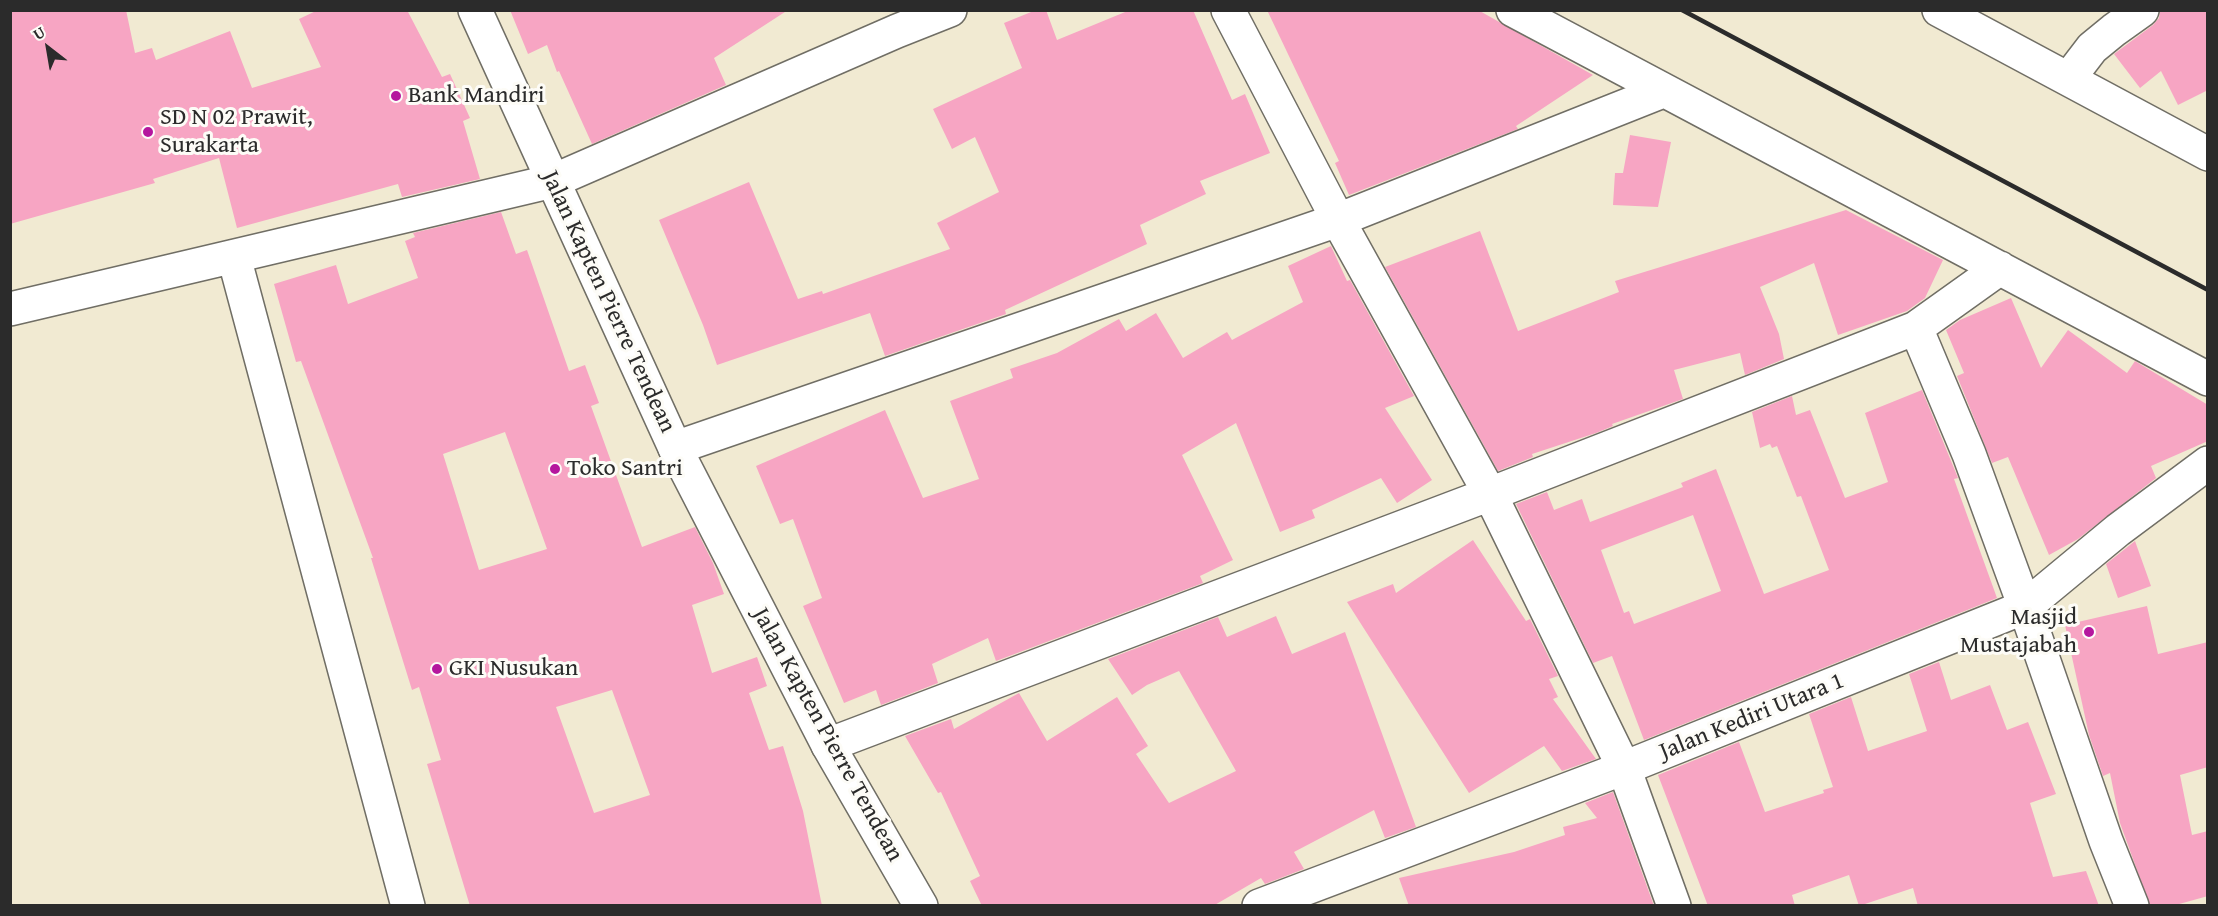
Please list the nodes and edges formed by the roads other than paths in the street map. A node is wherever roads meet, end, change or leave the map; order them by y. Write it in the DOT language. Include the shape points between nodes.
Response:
graph roads {
  1 [pos="475,10"];
  2 [pos="950,10"];
  3 [pos="1228,10"];
  4 [pos="1513,10"];
  5 [pos="1939,10"];
  6 [pos="2142,10"];
  7 [pos="891,21"];
  8 [pos="2068,78"];
  9 [pos="1663,92"];
  10 [pos="2208,154"];
  11 [pos="553,181"];
  12 [pos="1338,220"];
  13 [pos="234,256"];
  14 [pos="2000,268"];
  15 [pos="10,309"];
  16 [pos="1916,328"];
  17 [pos="2208,379"];
  18 [pos="675,448"];
  19 [pos="2208,463"];
  20 [pos="1490,494"];
  21 [pos="2025,607"];
  22 [pos="828,745"];
  23 [pos="1624,768"];
  24 [pos="408,906"];
  25 [pos="921,906"];
  26 [pos="1260,906"];
  27 [pos="1674,906"];
  28 [pos="2132,906"];
  1 -- 11 [label="main road, Jalan Kapten Pierre Tendean"];
  2 -- 7 [label="main road"];
  3 -- 12 [label="main road"];
  4 -- 9 [label="main road"];
  5 -- 8 [label="main road"];
  6 -- 8 [label="main road" via="2092,48"];
  7 -- 11 [label="main road"];
  8 -- 10 [label="main road"];
  9 -- 12 [label="main road"];
  9 -- 14 [label="main road"];
  11 -- 13 [label="main road"];
  11 -- 18 [label="main road, Jalan Kapten Pierre Tendean"];
  12 -- 18 [label="main road"];
  12 -- 20 [label="main road"];
  13 -- 15 [label="main road"];
  13 -- 24 [label="main road"];
  14 -- 16 [label="main road"];
  14 -- 17 [label="main road"];
  16 -- 20 [label="main road"];
  16 -- 21 [label="main road" via="1969,454"];
  18 -- 22 [label="main road, Jalan Kapten Pierre Tendean"];
  19 -- 21 [label="main road, Jalan Kediri Utara 1" via="2118,530"];
  20 -- 22 [label="main road"];
  20 -- 23 [label="main road"];
  21 -- 23 [label="main road, Jalan Kediri Utara 1"];
  21 -- 28 [label="main road"];
  22 -- 25 [label="main road, Jalan Kapten Pierre Tendean"];
  23 -- 26 [label="main road, Jalan Kediri Utara 1"];
  23 -- 27 [label="main road"];
}
